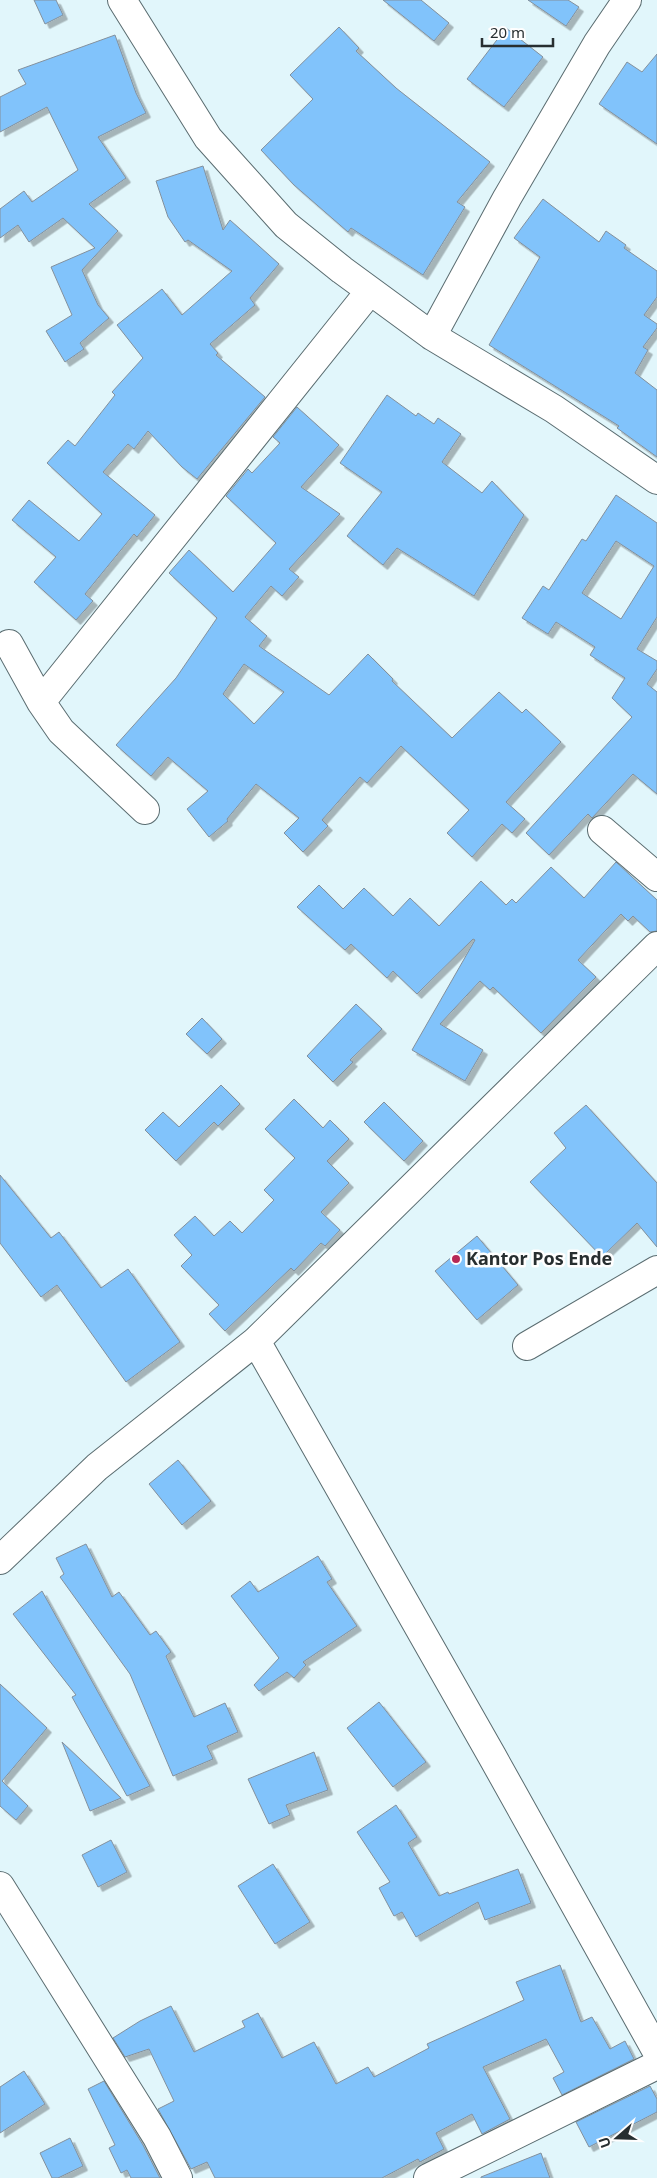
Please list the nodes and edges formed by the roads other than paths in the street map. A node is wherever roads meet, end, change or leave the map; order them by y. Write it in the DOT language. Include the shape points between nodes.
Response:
graph roads {
  1 [pos="122,0"];
  2 [pos="618,4"];
  3 [pos="370,291"];
  4 [pos="432,336"];
  5 [pos="657,480"];
  6 [pos="9,644"];
  7 [pos="41,702"];
  8 [pos="145,810"];
  9 [pos="602,830"];
  10 [pos="657,877"];
  11 [pos="657,946"];
  12 [pos="657,1270"];
  13 [pos="256,1341"];
  14 [pos="527,1346"];
  15 [pos="0,1560"];
  16 [pos="0,1886"];
  17 [pos="657,2052"];
  18 [pos="657,2065"];
  19 [pos="178,2178"];
  20 [pos="428,2178"];
  1 -- 3 [label="street" via="214,144 286,225"];
  2 -- 4 [label="street"];
  3 -- 4 [label="street"];
  3 -- 7 [label="street"];
  4 -- 5 [label="street" via="554,410"];
  6 -- 7 [label="street"];
  7 -- 8 [label="street" via="61,731"];
  9 -- 10 [label="street"];
  11 -- 13 [label="street"];
  12 -- 14 [label="street"];
  13 -- 15 [label="street" via="97,1467"];
  13 -- 17 [label="street"];
  16 -- 19 [label="street" via="157,2137"];
  18 -- 20 [label="street"];
}
